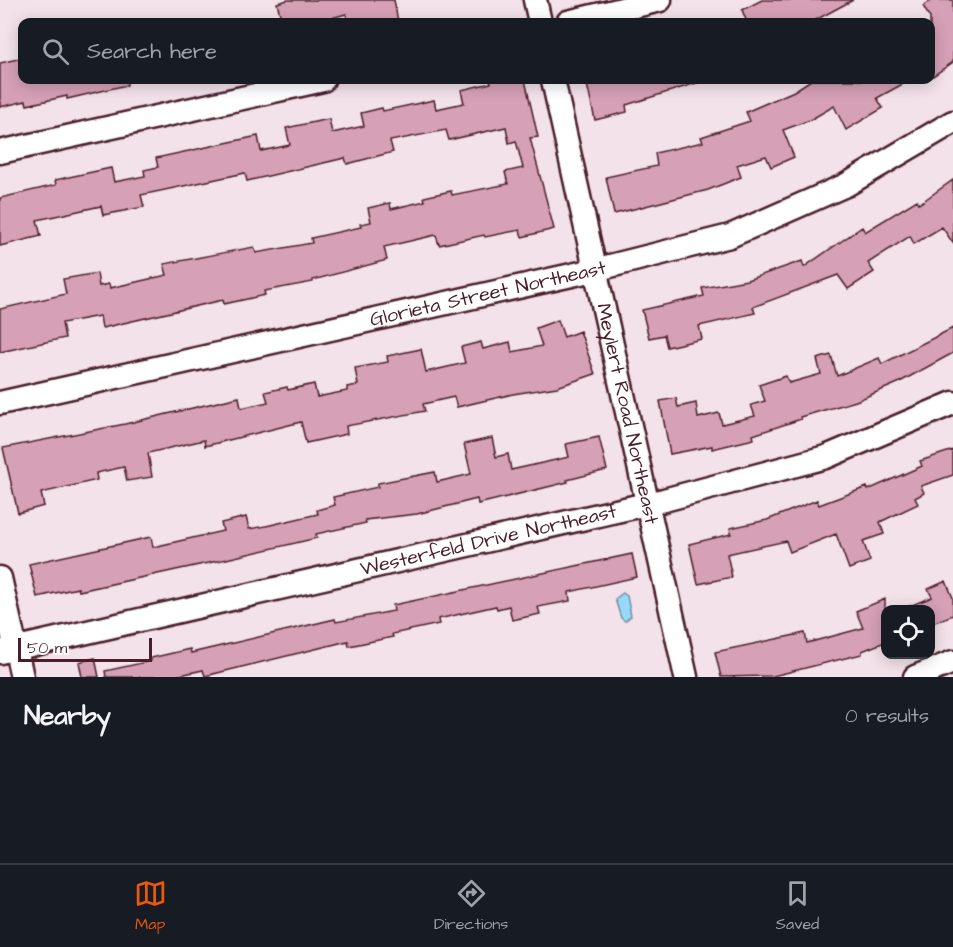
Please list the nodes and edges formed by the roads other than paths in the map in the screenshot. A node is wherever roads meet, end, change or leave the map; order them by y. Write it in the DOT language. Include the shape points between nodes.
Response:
graph roads {
  1 [pos="535,0"];
  2 [pos="660,0"];
  3 [pos="539,18"];
  4 [pos="585,18"];
  5 [pos="305,84"];
  6 [pos="554,84"];
  7 [pos="953,122"];
  8 [pos="0,152"];
  9 [pos="594,270"];
  10 [pos="0,404"];
  11 [pos="953,404"];
  12 [pos="650,504"];
  13 [pos="0,578"];
  14 [pos="8,651"];
  15 [pos="953,662"];
  16 [pos="22,677"];
  17 [pos="686,677"];
  18 [pos="915,677"];
  1 -- 3 [label="street"];
  2 -- 4 [label="street"];
  5 -- 8 [label="street"];
  6 -- 9 [label="street, Meylert Road Northeast"];
  7 -- 9 [label="street, Glorieta Street Northeast" via="846,185 730,236"];
  9 -- 10 [label="street, Glorieta Street Northeast"];
  9 -- 12 [label="street, Meylert Road Northeast"];
  11 -- 12 [label="street, Westerfeld Drive Northeast" via="826,458"];
  12 -- 14 [label="street, Westerfeld Drive Northeast"];
  12 -- 17 [label="street, Meylert Road Northeast"];
  13 -- 14 [label="street"];
  14 -- 16 [label="street"];
  15 -- 18 [label="street"];
}
